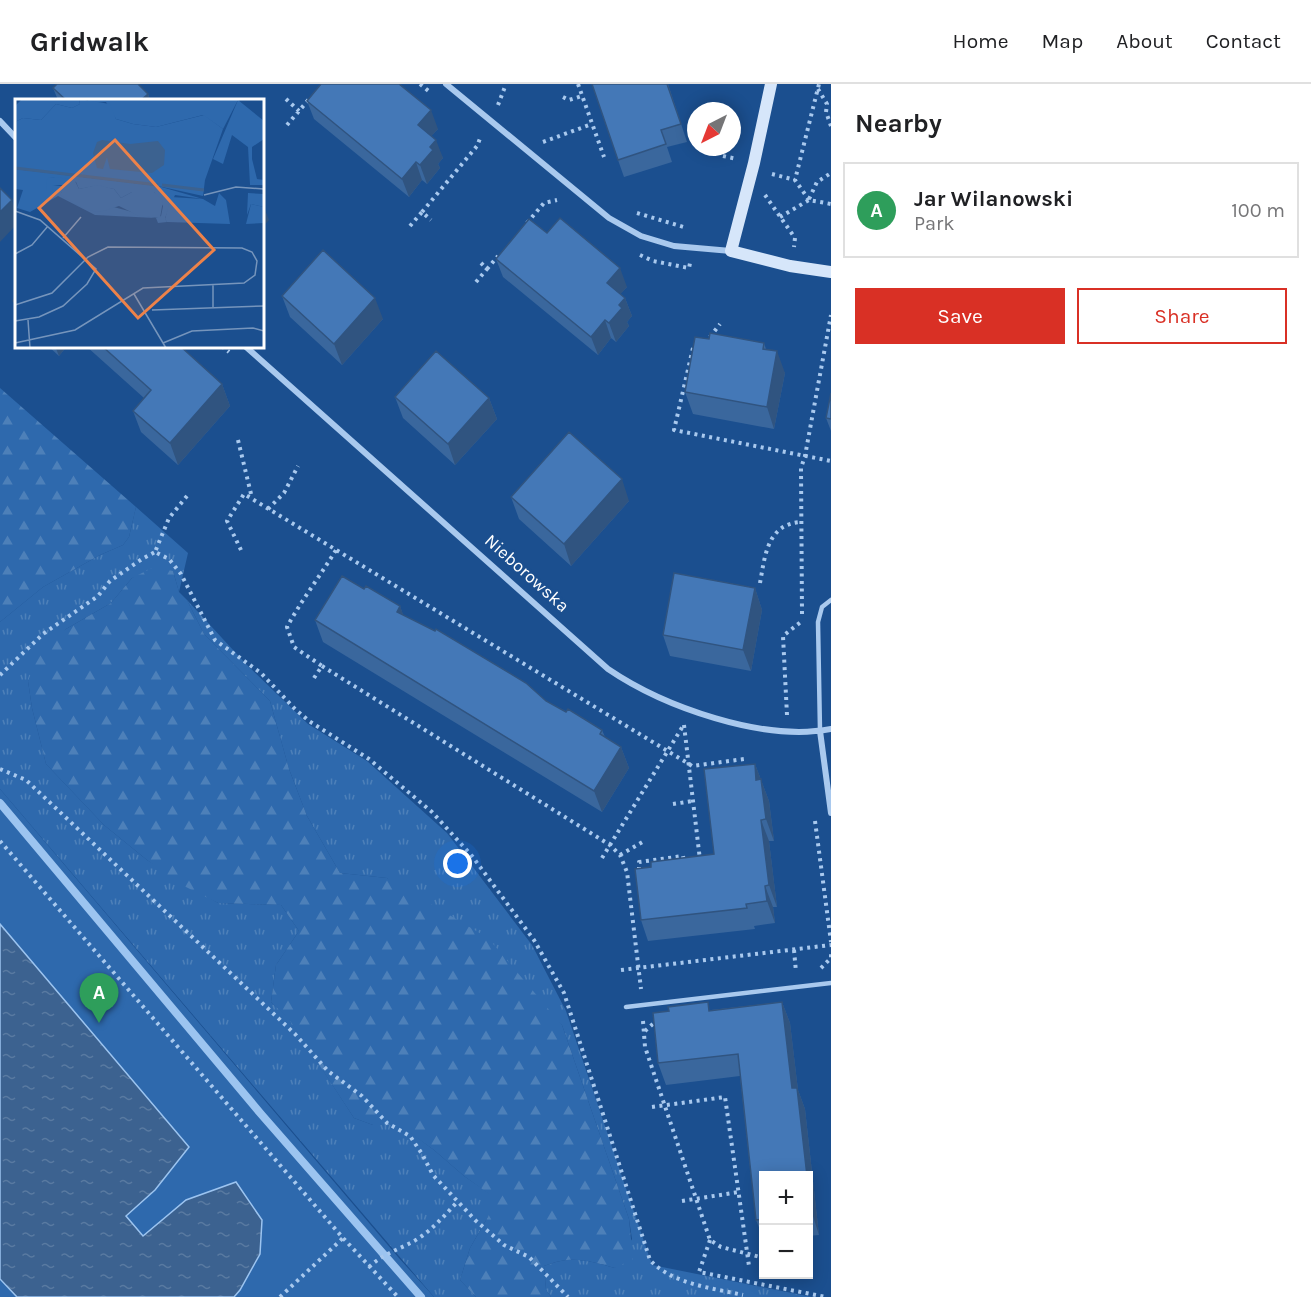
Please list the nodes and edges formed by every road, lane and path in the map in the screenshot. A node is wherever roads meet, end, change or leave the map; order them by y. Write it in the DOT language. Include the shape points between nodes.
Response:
graph roads {
  1 [pos="446,84"];
  2 [pos="506,84"];
  3 [pos="578,84"];
  4 [pos="771,84"];
  5 [pos="818,86"];
  6 [pos="314,93"];
  7 [pos="582,96"];
  8 [pos="489,98"];
  9 [pos="563,98"];
  10 [pos="286,99"];
  11 [pos="498,105"];
  12 [pos="504,110"];
  13 [pos="299,111"];
  14 [pos="0,121"];
  15 [pos="592,124"];
  16 [pos="287,125"];
  17 [pos="831,126"];
  18 [pos="534,135"];
  19 [pos="481,136"];
  20 [pos="15,137"];
  21 [pos="543,142"];
  22 [pos="550,149"];
  23 [pos="604,157"];
  24 [pos="768,173"];
  25 [pos="831,173"];
  26 [pos="795,180"];
  27 [pos="764,193"];
  28 [pos="557,200"];
  29 [pos="809,200"];
  30 [pos="831,204"];
  31 [pos="422,212"];
  32 [pos="635,212"];
  33 [pos="780,217"];
  34 [pos="431,220"];
  35 [pos="410,226"];
  36 [pos="522,228"];
  37 [pos="697,231"];
  38 [pos="795,238"];
  39 [pos="731,251"];
  40 [pos="501,253"];
  41 [pos="477,260"];
  42 [pos="487,269"];
  43 [pos="831,273"];
  44 [pos="476,282"];
  45 [pos="831,315"];
  46 [pos="720,324"];
  47 [pos="694,345"];
  48 [pos="704,345"];
  49 [pos="247,348"];
  50 [pos="238,440"];
  51 [pos="805,456"];
  52 [pos="831,460"];
  53 [pos="298,466"];
  54 [pos="187,496"];
  55 [pos="252,499"];
  56 [pos="268,509"];
  57 [pos="801,522"];
  58 [pos="241,550"];
  59 [pos="336,550"];
  60 [pos="155,552"];
  61 [pos="760,583"];
  62 [pos="831,600"];
  63 [pos="322,666"];
  64 [pos="0,675"];
  65 [pos="314,678"];
  66 [pos="689,710"];
  67 [pos="786,713"];
  68 [pos="820,713"];
  69 [pos="684,725"];
  70 [pos="831,729"];
  71 [pos="788,731"];
  72 [pos="820,731"];
  73 [pos="668,752"];
  74 [pos="744,759"];
  75 [pos="689,764"];
  76 [pos="0,769"];
  77 [pos="693,801"];
  78 [pos="673,804"];
  79 [pos="814,810"];
  80 [pos="831,813"];
  81 [pos="644,840"];
  82 [pos="0,841"];
  83 [pos="610,845"];
  84 [pos="620,855"];
  85 [pos="602,858"];
  86 [pos="679,865"];
  87 [pos="685,865"];
  88 [pos="649,869"];
  89 [pos="639,870"];
  90 [pos="627,872"];
  91 [pos="830,928"];
  92 [pos="831,943"];
  93 [pos="794,950"];
  94 [pos="831,951"];
  95 [pos="831,960"];
  96 [pos="639,969"];
  97 [pos="621,970"];
  98 [pos="818,970"];
  99 [pos="807,971"];
  100 [pos="831,983"];
  101 [pos="642,1005"];
  102 [pos="626,1007"];
  103 [pos="665,1105"];
  104 [pos="652,1107"];
  105 [pos="739,1192"];
  106 [pos="695,1199"];
  107 [pos="458,1201"];
  108 [pos="682,1201"];
  109 [pos="343,1238"];
  110 [pos="710,1240"];
  111 [pos="747,1255"];
  112 [pos="759,1257"];
  113 [pos="749,1266"];
  114 [pos="369,1267"];
  115 [pos="743,1295"];
  116 [pos="280,1297"];
  117 [pos="398,1297"];
  118 [pos="568,1297"];
  119 [pos="826,1297"];
  1 -- 39 [label="street" via="609,218 641,236 674,246"];
  2 -- 11 [label="path"];
  3 -- 7 [label="path"];
  4 -- 39 [label="street"];
  5 -- 17 [label="path"];
  5 -- 26 [label="path"];
  6 -- 13 [label="path"];
  7 -- 9 [label="path"];
  7 -- 15 [label="path"];
  8 -- 11 [label="path"];
  10 -- 13 [label="path"];
  11 -- 12 [label="path"];
  13 -- 16 [label="path"];
  14 -- 20 [label="street"];
  15 -- 21 [label="path"];
  15 -- 23 [label="path"];
  18 -- 21 [label="path"];
  19 -- 31 [label="path"];
  21 -- 22 [label="path"];
  24 -- 26 [label="path"];
  25 -- 29 [label="path" via="817,182"];
  26 -- 29 [label="path"];
  27 -- 33 [label="path"];
  28 -- 36 [label="path" via="544,203"];
  29 -- 30 [label="path"];
  29 -- 33 [label="path"];
  31 -- 34 [label="path"];
  31 -- 35 [label="path"];
  32 -- 37 [label="path"];
  33 -- 38 [label="path"];
  39 -- 43 [label="street"];
  40 -- 42 [label="path"];
  41 -- 42 [label="path"];
  42 -- 44 [label="path"];
  45 -- 51 [label="path"];
  46 -- 48 [label="path"];
  47 -- 51 [label="path" via="674,430"];
  49 -- 66 [label="street, Nieborowska" via="608,669 623,680"];
  50 -- 55 [label="path"];
  51 -- 52 [label="path"];
  51 -- 57 [label="path" via="801,468"];
  53 -- 56 [label="path" via="284,493"];
  54 -- 60 [label="path" via="169,518"];
  55 -- 56 [label="path"];
  55 -- 58 [label="path" via="244,494 227,521"];
  56 -- 59 [label="path"];
  57 -- 61 [label="path" via="791,522 768,543"];
  57 -- 67 [label="path" via="802,622 783,636"];
  59 -- 63 [label="path" via="287,627 294,647"];
  59 -- 73 [label="path"];
  60 -- 64 [label="path" via="110,581 98,596 43,634"];
  60 -- 115 [label="path" via="169,559 181,574 215,640 261,673 309,722 378,766 432,812 472,856 534,940 564,993 650,1260 693,1285"];
  62 -- 68 [label="lane" via="822,607 818,622"];
  63 -- 65 [label="path"];
  63 -- 83 [label="path"];
  66 -- 69 [label="path"];
  66 -- 71 [label="street, Nieborowska" via="740,724"];
  67 -- 68 [label="path"];
  67 -- 71 [label="path"];
  68 -- 72 [label="lane"];
  69 -- 73 [label="path"];
  69 -- 75 [label="path"];
  70 -- 72 [label="street, Nieborowska"];
  71 -- 72 [label="street, Nieborowska"];
  72 -- 80 [label="street"];
  73 -- 75 [label="path"];
  73 -- 83 [label="path"];
  74 -- 75 [label="path"];
  75 -- 77 [label="path"];
  76 -- 107 [label="path" via="27,780 295,1034 328,1071 362,1096 387,1124 410,1136 433,1175"];
  77 -- 78 [label="path"];
  77 -- 87 [label="path" via="700,862"];
  79 -- 91 [label="path"];
  81 -- 84 [label="path"];
  82 -- 109 [label="path"];
  83 -- 84 [label="path"];
  83 -- 85 [label="path"];
  84 -- 90 [label="path"];
  86 -- 87 [label="path"];
  87 -- 89 [label="path" via="683,856 639,862"];
  88 -- 89 [label="path"];
  89 -- 90 [label="path"];
  90 -- 96 [label="path"];
  91 -- 92 [label="path"];
  92 -- 93 [label="path"];
  93 -- 96 [label="path"];
  93 -- 99 [label="path" via="796,972"];
  94 -- 95 [label="path"];
  95 -- 98 [label="path"];
  96 -- 97 [label="path"];
  96 -- 101 [label="path"];
  100 -- 101 [label="lane"];
  101 -- 102 [label="lane"];
  101 -- 103 [label="path" via="645,1047"];
  103 -- 104 [label="path"];
  103 -- 105 [label="path" via="725,1097"];
  103 -- 106 [label="path"];
  105 -- 106 [label="path"];
  105 -- 111 [label="path"];
  106 -- 108 [label="path"];
  106 -- 110 [label="path"];
  107 -- 114 [label="path" via="418,1238 381,1256"];
  107 -- 118 [label="path" via="504,1245 529,1257"];
  109 -- 114 [label="path"];
  109 -- 116 [label="path"];
  110 -- 111 [label="path"];
  110 -- 119 [label="path" via="699,1272"];
  111 -- 112 [label="path"];
  111 -- 113 [label="path"];
  114 -- 117 [label="path"];
}
